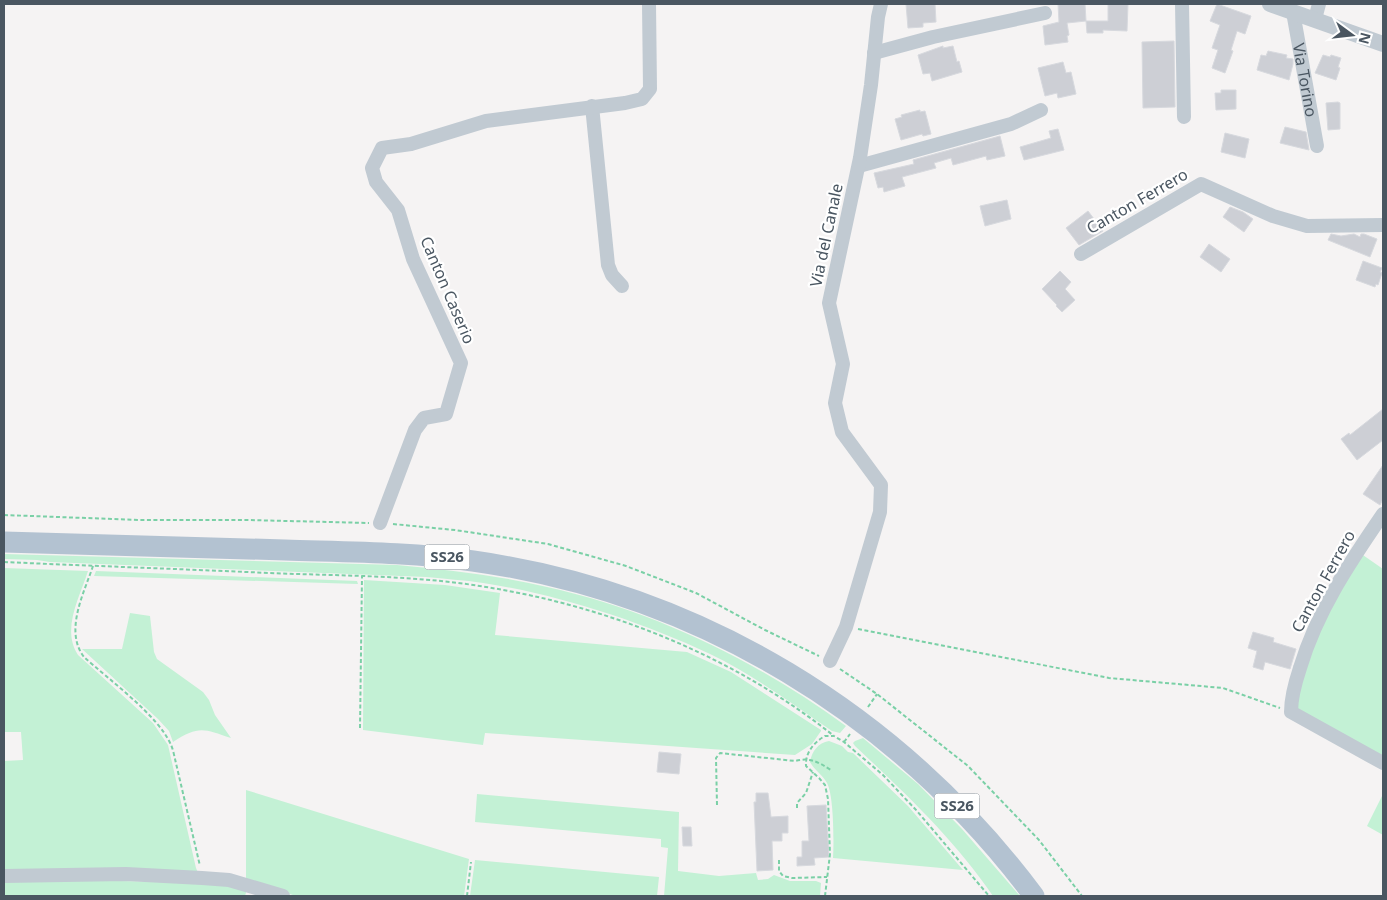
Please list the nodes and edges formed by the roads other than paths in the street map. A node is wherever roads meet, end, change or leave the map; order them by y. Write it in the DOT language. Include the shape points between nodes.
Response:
graph roads {
  1 [pos="649,4"];
  2 [pos="881,4"];
  3 [pos="1182,4"];
  4 [pos="1270,4"];
  5 [pos="1293,12"];
  6 [pos="1317,12"];
  7 [pos="1045,13"];
  8 [pos="1383,44"];
  9 [pos="874,52"];
  10 [pos="592,106"];
  11 [pos="1041,110"];
  12 [pos="1184,117"];
  13 [pos="1317,146"];
  14 [pos="859,166"];
  15 [pos="1383,225"];
  16 [pos="1081,254"];
  17 [pos="622,286"];
  18 [pos="1383,514"];
  19 [pos="380,523"];
  20 [pos="4,542"];
  21 [pos="830,661"];
  22 [pos="1383,763"];
  23 [pos="4,876"];
  24 [pos="283,896"];
  25 [pos="1034,896"];
  1 -- 10 [label="street, Canton Caserio" via="650,89 642,98 625,103"];
  2 -- 9 [label="street, Via del Canale"];
  3 -- 12 [label="street"];
  4 -- 5 [label="street, Via Torino"];
  5 -- 6 [label="street, Via Torino"];
  5 -- 13 [label="street, Via Torino"];
  6 -- 8 [label="street, Via Torino"];
  7 -- 9 [label="street"];
  9 -- 14 [label="street, Via del Canale"];
  10 -- 17 [label="street" via="608,265"];
  10 -- 19 [label="street, Canton Caserio" via="486,121 411,144 382,148 377,156 372,168 376,182 398,210 413,259 461,363 446,414 424,418 415,430"];
  11 -- 14 [label="street" via="1011,124"];
  14 -- 21 [label="street, Via del Canale" via="829,304 843,364 835,403 842,432 881,484 880,512 846,627"];
  15 -- 16 [label="street, Canton Ferrero" via="1307,226 1273,216 1201,184"];
  18 -- 22 [label="street, Canton Ferrero" via="1354,556 1315,624 1293,690 1291,712"];
  20 -- 25 [label="main road, SS26" via="410,554 525,570 624,597 695,624 769,661 862,722 947,795"];
  23 -- 24 [label="street" via="126,874 202,878 229,880"];
}
